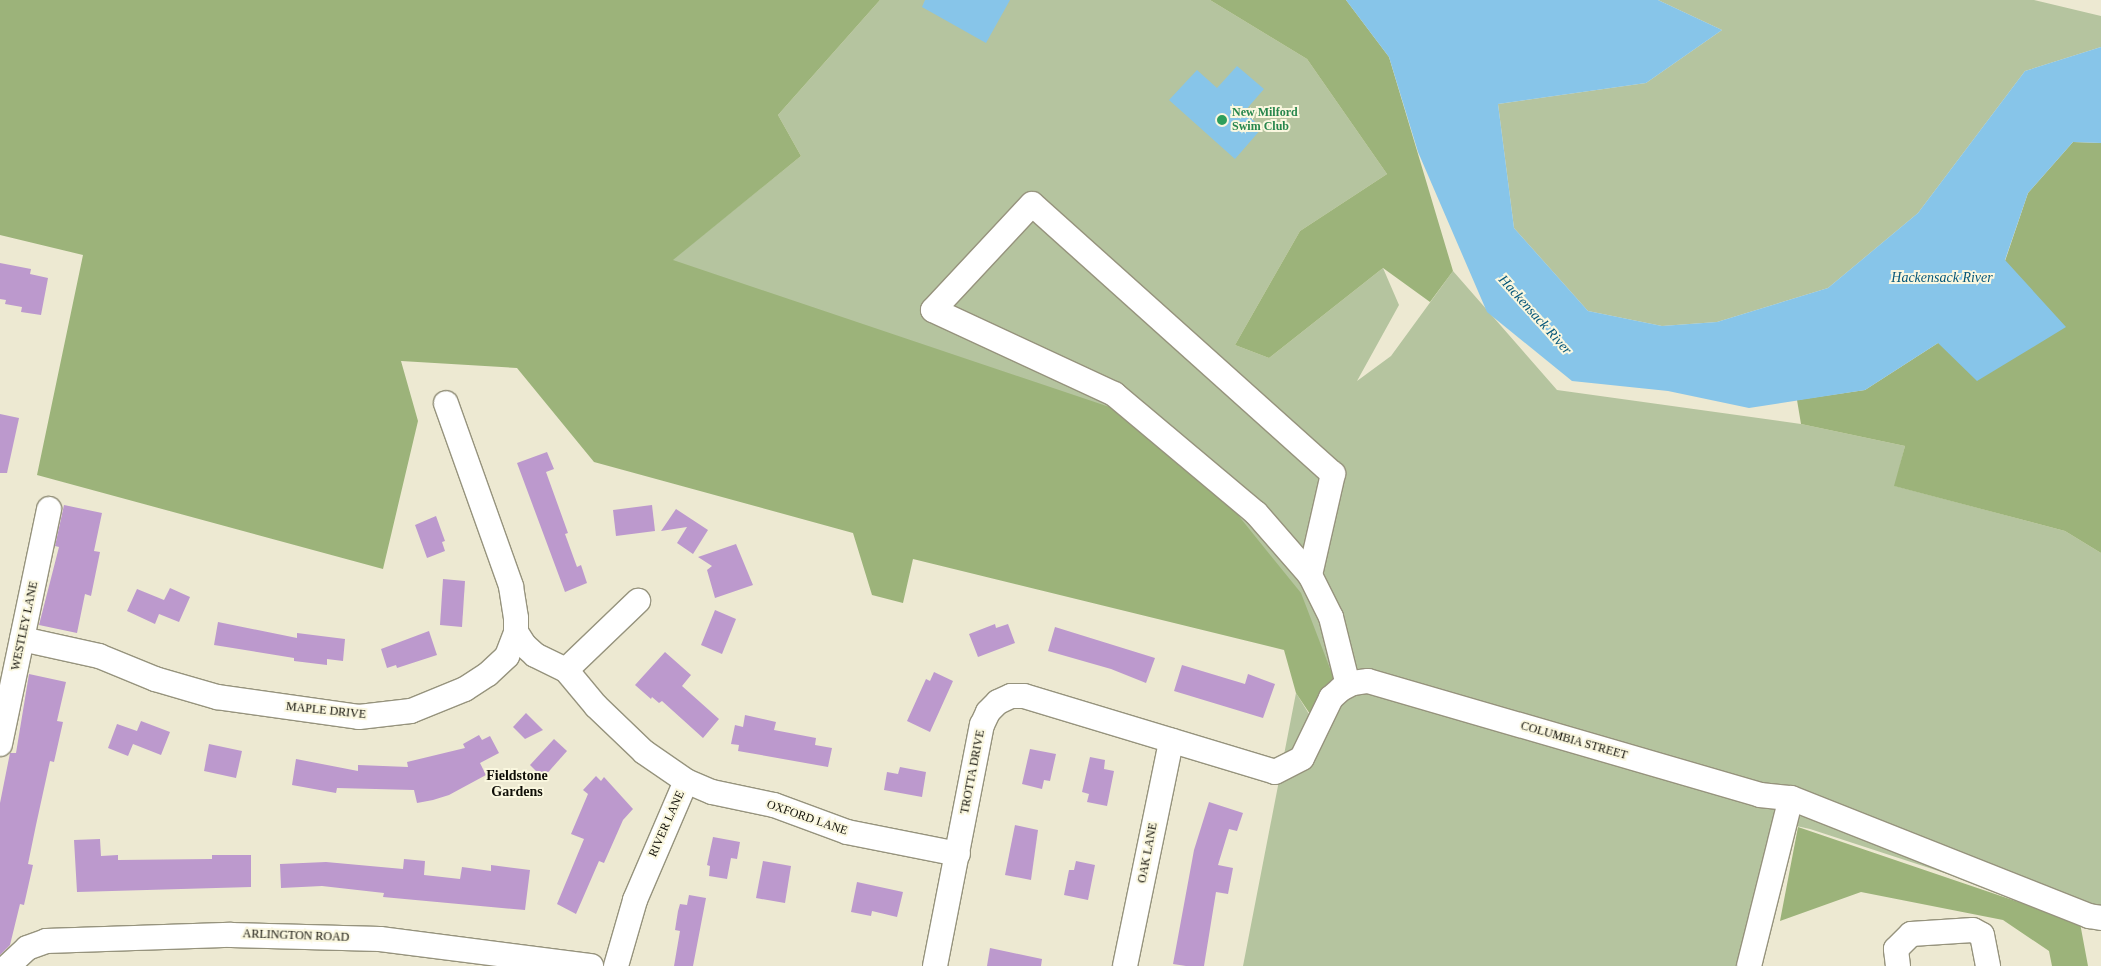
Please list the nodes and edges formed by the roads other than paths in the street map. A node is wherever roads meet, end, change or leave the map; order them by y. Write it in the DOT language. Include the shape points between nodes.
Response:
graph roads {
  1 [pos="446,403"];
  2 [pos="49,509"];
  3 [pos="1310,575"];
  4 [pos="638,601"];
  5 [pos="516,632"];
  6 [pos="22,639"];
  7 [pos="566,670"];
  8 [pos="1348,685"];
  9 [pos="1171,741"];
  10 [pos="0,744"];
  11 [pos="686,781"];
  12 [pos="1792,798"];
  13 [pos="958,854"];
  14 [pos="2101,918"];
  15 [pos="8,966"];
  16 [pos="592,966"];
  17 [pos="616,966"];
  18 [pos="935,966"];
  19 [pos="1125,966"];
  20 [pos="1749,966"];
  21 [pos="1898,966"];
  22 [pos="1988,966"];
  1 -- 5 [label="street, MAPLE DRIVE" via="511,586"];
  2 -- 6 [label="street, WESTLEY LANE"];
  3 -- 3 [label="street" via="1333,474 1032,204 933,310 1114,394 1256,513"];
  3 -- 8 [label="street" via="1331,617"];
  4 -- 7 [label="street"];
  5 -- 6 [label="street, MAPLE DRIVE" via="507,656 488,674 465,688 411,711 359,716 216,697 99,656"];
  5 -- 7 [label="street" via="524,645"];
  6 -- 10 [label="street, WESTLEY LANE"];
  7 -- 11 [label="street, RIVER LANE" via="623,732 669,772"];
  8 -- 9 [label="street" via="1331,698 1302,758 1284,770 1265,770"];
  8 -- 12 [label="street, COLUMBIA STREET" via="1368,681 1382,684 1760,794"];
  9 -- 13 [label="street, TROTTA DRIVE" via="1024,696 1011,696 998,702 982,724"];
  9 -- 19 [label="street, OAK LANE"];
  11 -- 13 [label="street, OXFORD LANE" via="712,792 774,805 847,832"];
  11 -- 17 [label="street, RIVER LANE" via="635,900"];
  12 -- 14 [label="street, COLUMBIA STREET"];
  12 -- 20 [label="street"];
  13 -- 18 [label="street, TROTTA DRIVE"];
  15 -- 16 [label="street, ARLINGTON ROAD" via="26,948 46,941 250,935 380,939"];
  21 -- 22 [label="street" via="1896,949 1911,934 1973,930 1982,935"];
}
